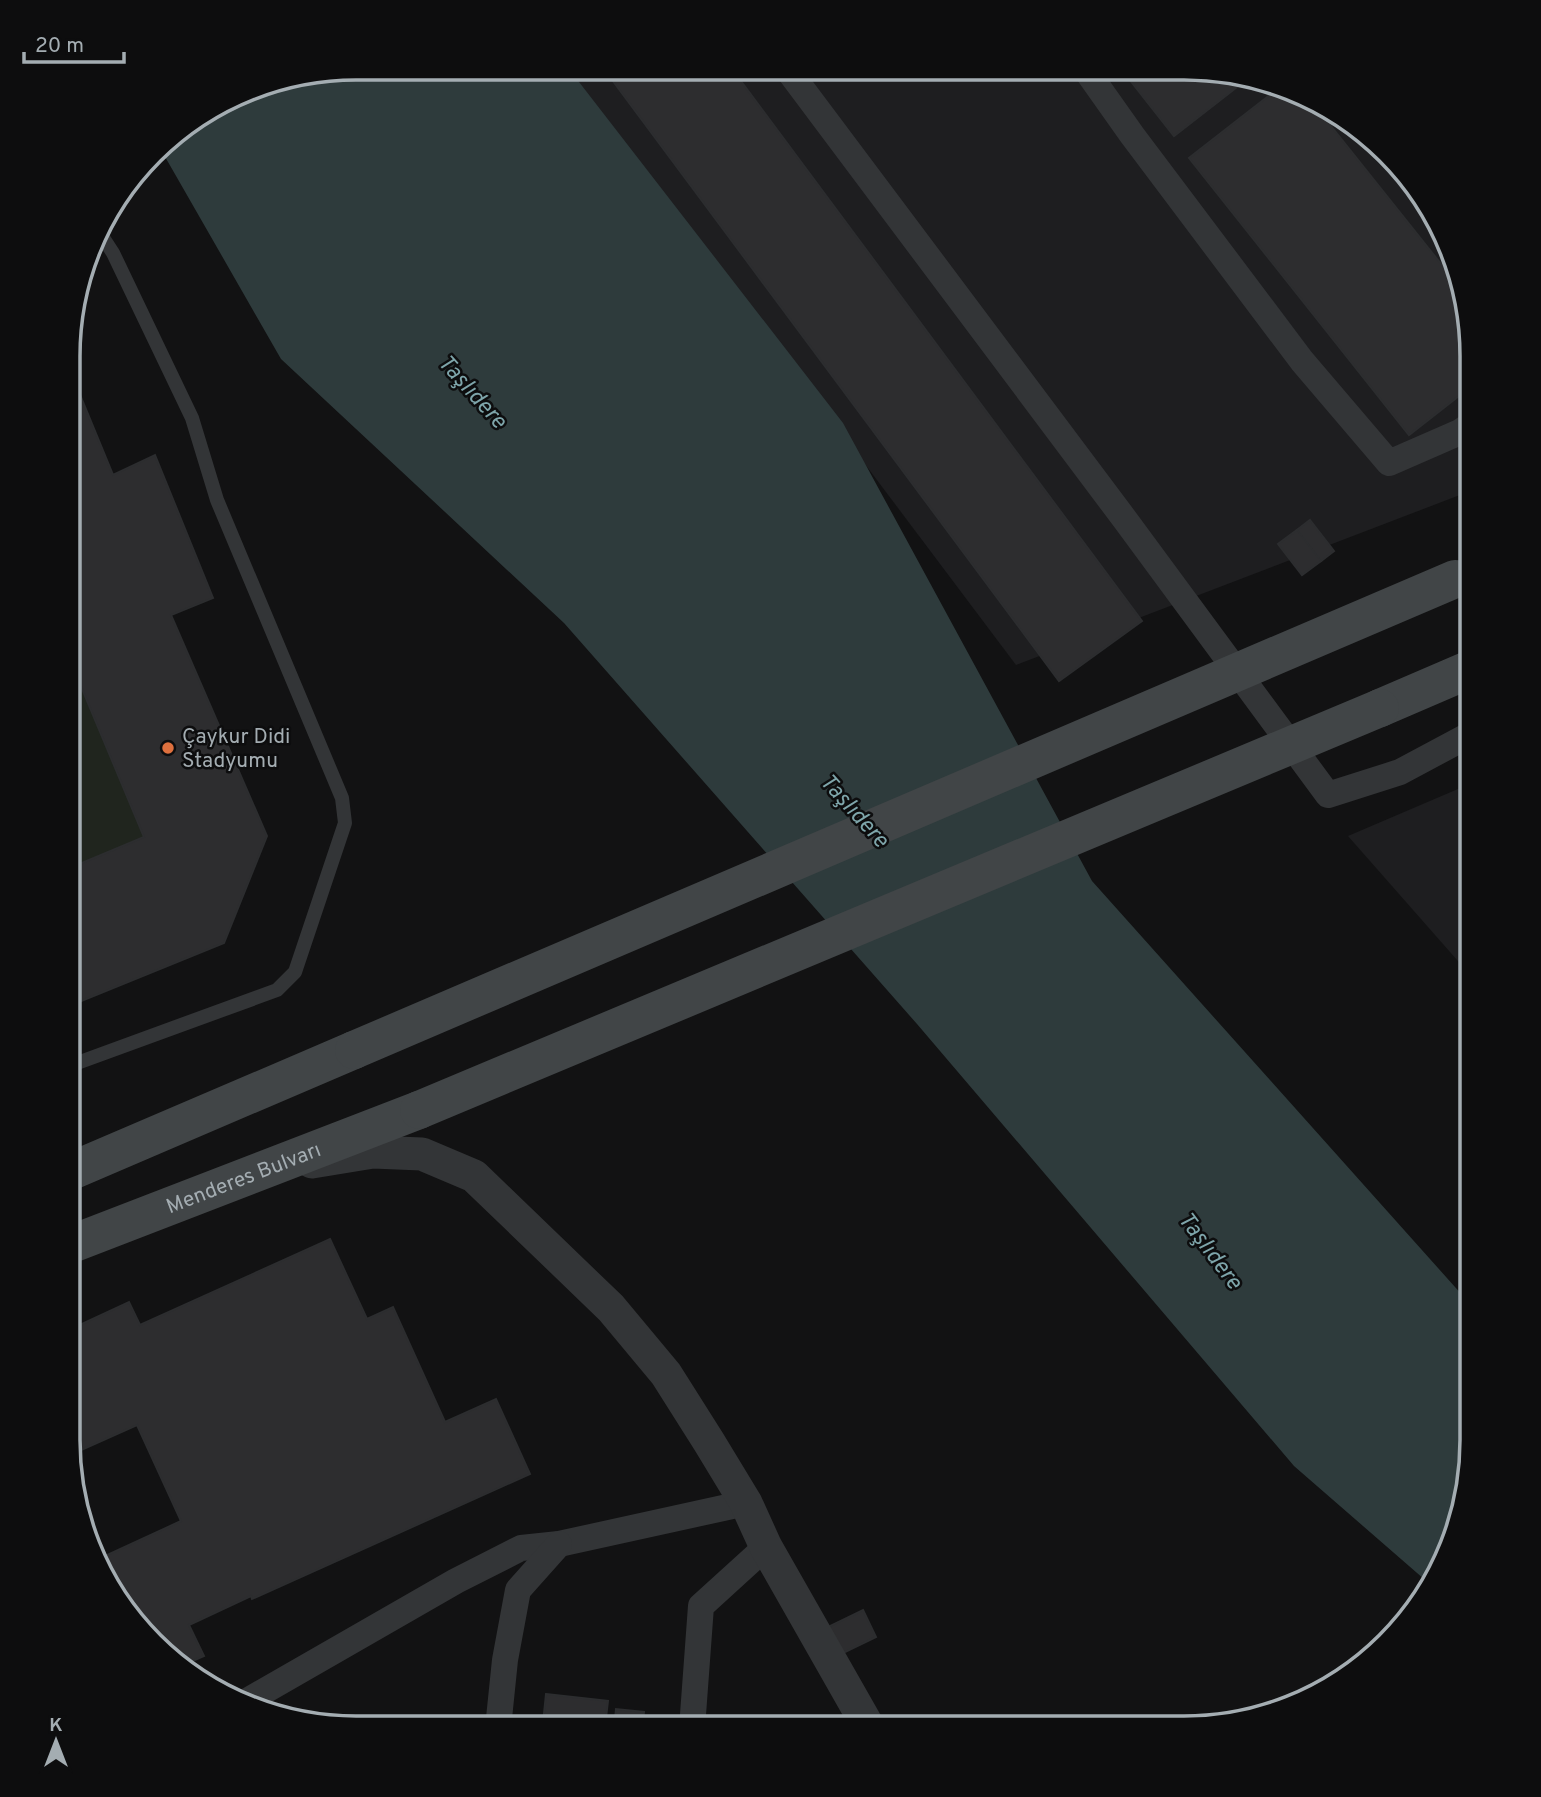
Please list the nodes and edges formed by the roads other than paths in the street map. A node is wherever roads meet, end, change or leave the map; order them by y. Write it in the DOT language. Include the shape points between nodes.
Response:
graph roads {
  1 [pos="797,81"];
  2 [pos="1094,81"];
  3 [pos="106,242"];
  4 [pos="1461,431"];
  5 [pos="1461,576"];
  6 [pos="1461,673"];
  7 [pos="1461,739"];
  8 [pos="80,1062"];
  9 [pos="80,1167"];
  10 [pos="260,1171"];
  11 [pos="80,1241"];
  12 [pos="746,1503"];
  13 [pos="559,1544"];
  14 [pos="766,1547"];
  15 [pos="254,1696"];
  16 [pos="499,1716"];
  17 [pos="693,1716"];
  18 [pos="862,1716"];
  1 -- 7 [label="street" via="1328,795 1400,772"];
  2 -- 4 [label="street" via="1302,362 1389,463"];
  3 -- 8 [label="lane" via="192,418 217,500 342,798 345,822 295,972 277,990"];
  5 -- 9 [label="main road, bridge"];
  6 -- 10 [label="main road, Menderes Bulvarı, bridge" via="419,1110"];
  10 -- 11 [label="main road, Menderes Bulvarı"];
  10 -- 12 [label="street" via="373,1152 422,1154 474,1176 611,1308 666,1374"];
  12 -- 13 [label="street"];
  12 -- 14 [label="street"];
  13 -- 15 [label="street" via="521,1548"];
  13 -- 16 [label="street" via="518,1590"];
  14 -- 17 [label="street" via="701,1606"];
  14 -- 18 [label="street"];
}
